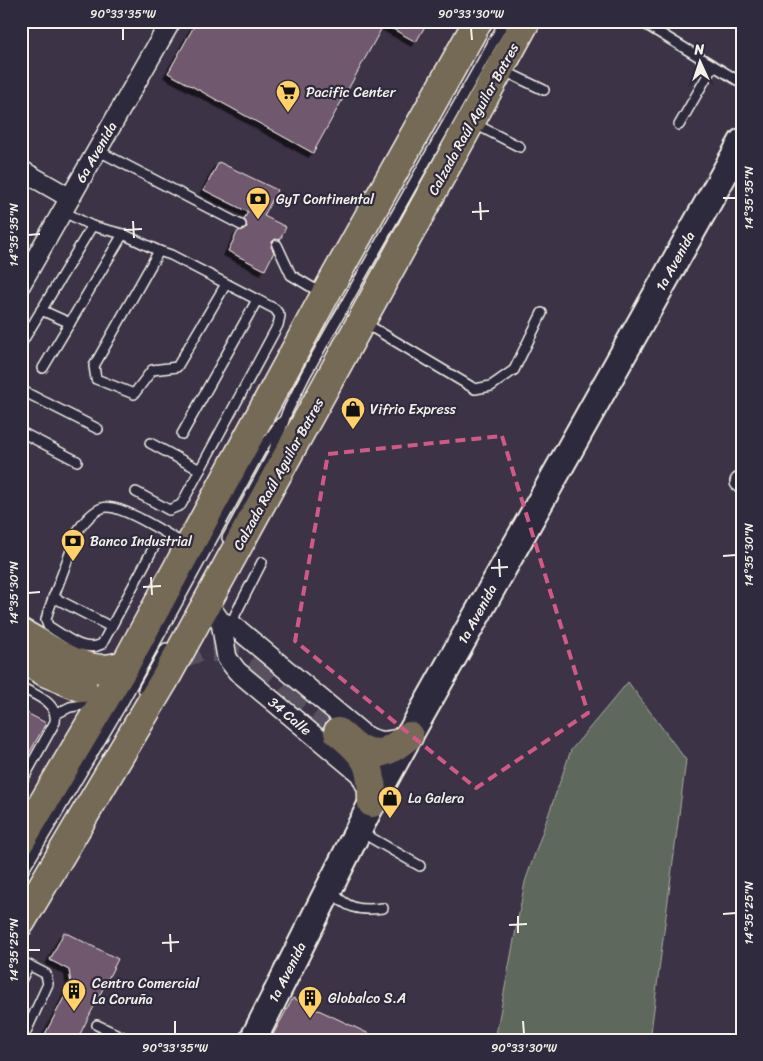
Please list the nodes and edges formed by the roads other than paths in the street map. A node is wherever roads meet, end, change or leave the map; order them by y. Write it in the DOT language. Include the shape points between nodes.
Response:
graph roads {
  1 [pos="171,21"];
  2 [pos="478,21"];
  3 [pos="506,21"];
  4 [pos="526,21"];
  5 [pos="640,21"];
  6 [pos="713,66"];
  7 [pos="500,69"];
  8 [pos="742,83"];
  9 [pos="544,90"];
  10 [pos="470,122"];
  11 [pos="679,125"];
  12 [pos="742,142"];
  13 [pos="520,146"];
  14 [pos="97,150"];
  15 [pos="21,170"];
  16 [pos="66,205"];
  17 [pos="241,225"];
  18 [pos="92,226"];
  19 [pos="123,234"];
  20 [pos="277,245"];
  21 [pos="159,252"];
  22 [pos="21,284"];
  23 [pos="226,284"];
  24 [pos="325,295"];
  25 [pos="257,300"];
  26 [pos="41,310"];
  27 [pos="542,313"];
  28 [pos="362,322"];
  29 [pos="70,323"];
  30 [pos="21,344"];
  31 [pos="43,368"];
  32 [pos="21,390"];
  33 [pos="287,412"];
  34 [pos="98,429"];
  35 [pos="21,432"];
  36 [pos="182,434"];
  37 [pos="150,443"];
  38 [pos="77,461"];
  39 [pos="200,470"];
  40 [pos="136,492"];
  41 [pos="224,542"];
  42 [pos="155,545"];
  43 [pos="189,547"];
  44 [pos="262,562"];
  45 [pos="53,597"];
  46 [pos="221,617"];
  47 [pos="111,627"];
  48 [pos="21,633"];
  49 [pos="172,638"];
  50 [pos="257,645"];
  51 [pos="21,658"];
  52 [pos="125,665"];
  53 [pos="237,671"];
  54 [pos="21,688"];
  55 [pos="93,695"];
  56 [pos="139,697"];
  57 [pos="56,714"];
  58 [pos="409,736"];
  59 [pos="21,783"];
  60 [pos="372,803"];
  61 [pos="359,831"];
  62 [pos="21,840"];
  63 [pos="420,866"];
  64 [pos="21,875"];
  65 [pos="330,888"];
  66 [pos="383,908"];
  67 [pos="21,922"];
  68 [pos="25,963"];
  69 [pos="21,980"];
  70 [pos="97,1025"];
  71 [pos="22,1040"];
  72 [pos="129,1040"];
  73 [pos="253,1040"];
  1 -- 14 [label="street, 6a Avenida"];
  2 -- 24 [label="main road"];
  3 -- 33 [label="lane"];
  4 -- 7 [label="main road, Calzada Raúl Aguilar Batres"];
  5 -- 6 [label="lane"];
  6 -- 8 [label="lane"];
  6 -- 11 [label="lane"];
  7 -- 9 [label="lane"];
  7 -- 10 [label="main road, Calzada Raúl Aguilar Batres"];
  10 -- 13 [label="lane"];
  10 -- 28 [label="main road, Calzada Raúl Aguilar Batres"];
  12 -- 58 [label="street, 1a Avenida"];
  14 -- 16 [label="street, 6a Avenida"];
  14 -- 17 [label="lane"];
  15 -- 16 [label="street"];
  16 -- 18 [label="lane"];
  16 -- 22 [label="street, 6a Avenida"];
  18 -- 19 [label="lane"];
  18 -- 26 [label="lane"];
  19 -- 21 [label="lane"];
  19 -- 29 [label="lane"];
  20 -- 24 [label="lane" via="291,275"];
  21 -- 23 [label="lane"];
  21 -- 23 [label="lane" via="94,366 96,379 134,394 152,370 177,367"];
  23 -- 25 [label="lane"];
  24 -- 43 [label="main road"];
  25 -- 36 [label="lane"];
  25 -- 39 [label="lane" via="275,309 280,316 278,325"];
  26 -- 29 [label="lane"];
  26 -- 30 [label="lane"];
  27 -- 28 [label="lane" via="514,370 491,386 475,389"];
  28 -- 46 [label="main road, Calzada Raúl Aguilar Batres"];
  29 -- 31 [label="lane"];
  32 -- 34 [label="lane"];
  33 -- 41 [label="lane" via="272,455"];
  33 -- 64 [label="lane" via="261,450 122,704"];
  35 -- 38 [label="lane"];
  37 -- 39 [label="lane"];
  39 -- 40 [label="lane" via="180,505 169,510"];
  42 -- 47 [label="lane"];
  43 -- 45 [label="lane" via="126,511 114,506 103,507 79,529"];
  43 -- 52 [label="main road"];
  44 -- 46 [label="lane" via="235,615"];
  45 -- 47 [label="lane"];
  45 -- 47 [label="lane" via="46,620 48,626 84,648 102,644"];
  46 -- 50 [label="street"];
  46 -- 53 [label="street, 34 Calle" via="227,658"];
  46 -- 67 [label="main road, Calzada Raúl Aguilar Batres" via="165,679"];
  48 -- 52 [label="main road" via="90,668"];
  49 -- 56 [label="lane"];
  50 -- 53 [label="street" via="238,651"];
  50 -- 58 [label="street" via="363,734 374,740 386,741"];
  51 -- 55 [label="main road"];
  52 -- 55 [label="main road"];
  53 -- 60 [label="street, 34 Calle" via="360,774"];
  54 -- 57 [label="lane" via="51,704"];
  55 -- 57 [label="lane"];
  55 -- 62 [label="main road"];
  57 -- 59 [label="lane" via="55,722"];
  58 -- 60 [label="street, 1a Avenida"];
  58 -- 60 [label="main road" via="381,753 369,753 348,740 365,757 370,768"];
  60 -- 61 [label="street, 1a Avenida"];
  61 -- 63 [label="lane"];
  61 -- 65 [label="street, 1a Avenida"];
  65 -- 66 [label="lane" via="340,902 354,908"];
  65 -- 73 [label="street, 1a Avenida"];
  68 -- 69 [label="lane"];
  68 -- 71 [label="lane" via="46,974 48,984"];
  70 -- 72 [label="lane"];
}
